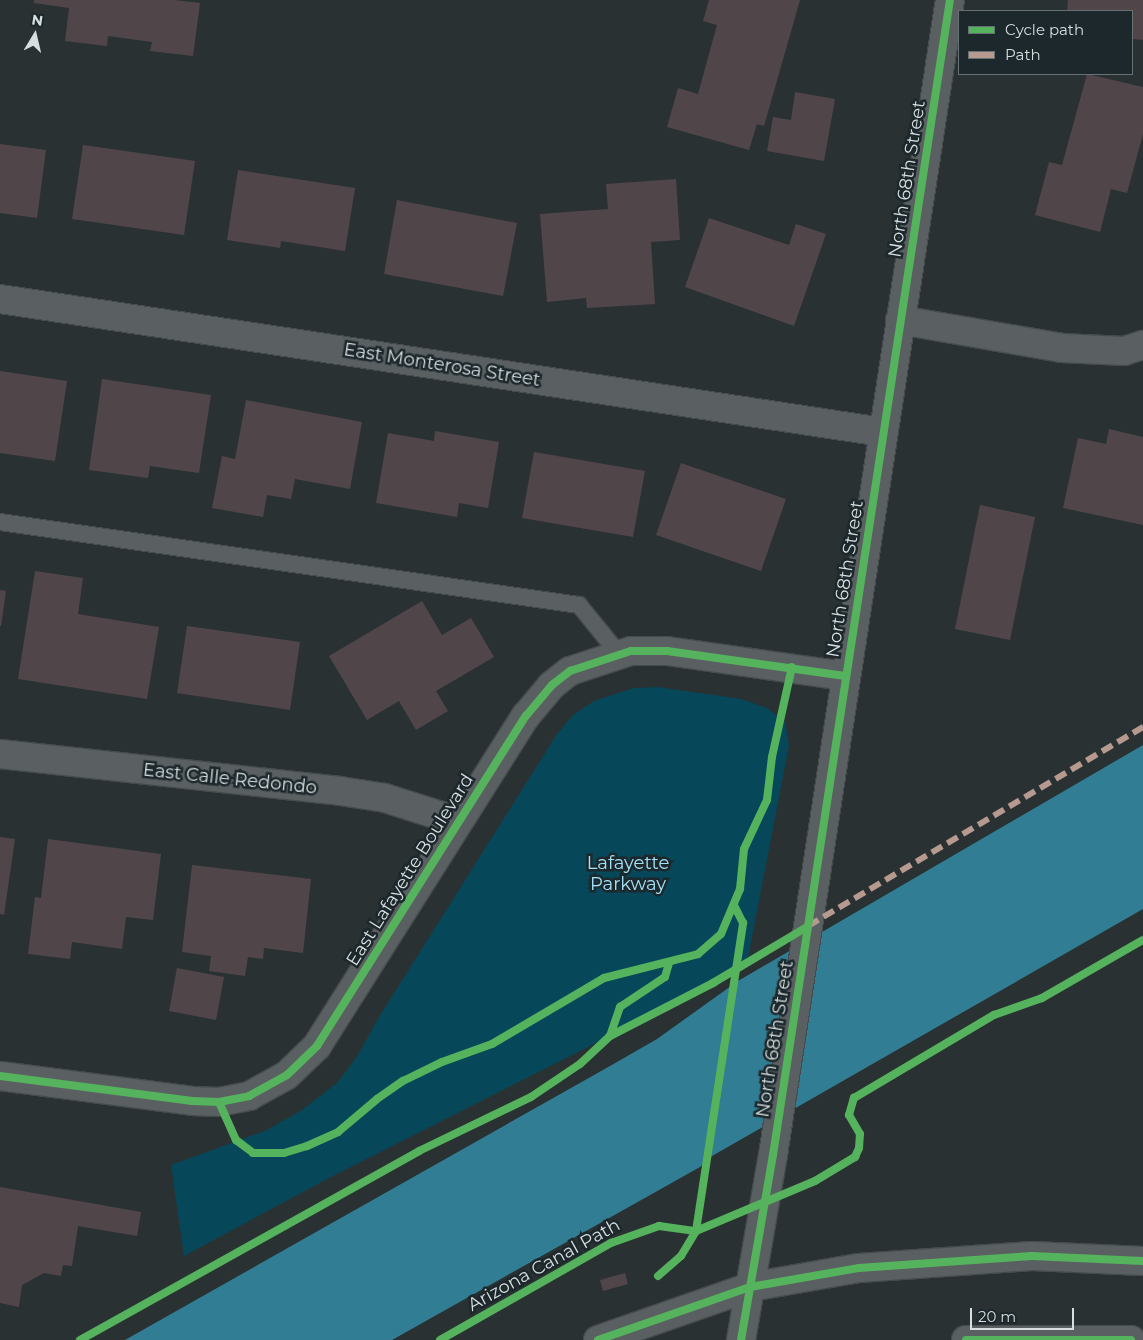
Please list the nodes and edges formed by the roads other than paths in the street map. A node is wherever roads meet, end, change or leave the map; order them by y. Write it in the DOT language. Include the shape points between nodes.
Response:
graph roads {
  1 [pos="950,0"];
  2 [pos="0,299"];
  3 [pos="900,320"];
  4 [pos="1143,345"];
  5 [pos="883,432"];
  6 [pos="0,522"];
  7 [pos="619,654"];
  8 [pos="845,676"];
  9 [pos="0,754"];
  10 [pos="457,821"];
  11 [pos="0,1076"];
  12 [pos="1143,1262"];
  13 [pos="750,1287"];
  14 [pos="598,1340"];
  15 [pos="741,1340"];
  16 [pos="966,1340"];
  17 [pos="1131,1340"];
  1 -- 3 [label="street, North 68th Street"];
  2 -- 5 [label="street, East Monterosa Street"];
  3 -- 4 [label="street" via="1062,348 1124,351"];
  3 -- 5 [label="street, North 68th Street"];
  5 -- 8 [label="street, North 68th Street"];
  6 -- 7 [label="lane" via="579,605"];
  7 -- 8 [label="street, East Lafayette Boulevard" via="667,651"];
  7 -- 10 [label="street, East Lafayette Boulevard" via="570,670 552,685 526,716"];
  8 -- 13 [label="street, North 68th Street"];
  9 -- 10 [label="street, East Calle Redondo" via="340,790 385,798"];
  10 -- 11 [label="street, East Lafayette Boulevard" via="317,1046 287,1075 249,1096 219,1102"];
  12 -- 13 [label="street" via="1099,1258 993,1258 859,1268"];
  13 -- 14 [label="street"];
  13 -- 15 [label="street, North 68th Street"];
  16 -- 17 [label="street"];
}
